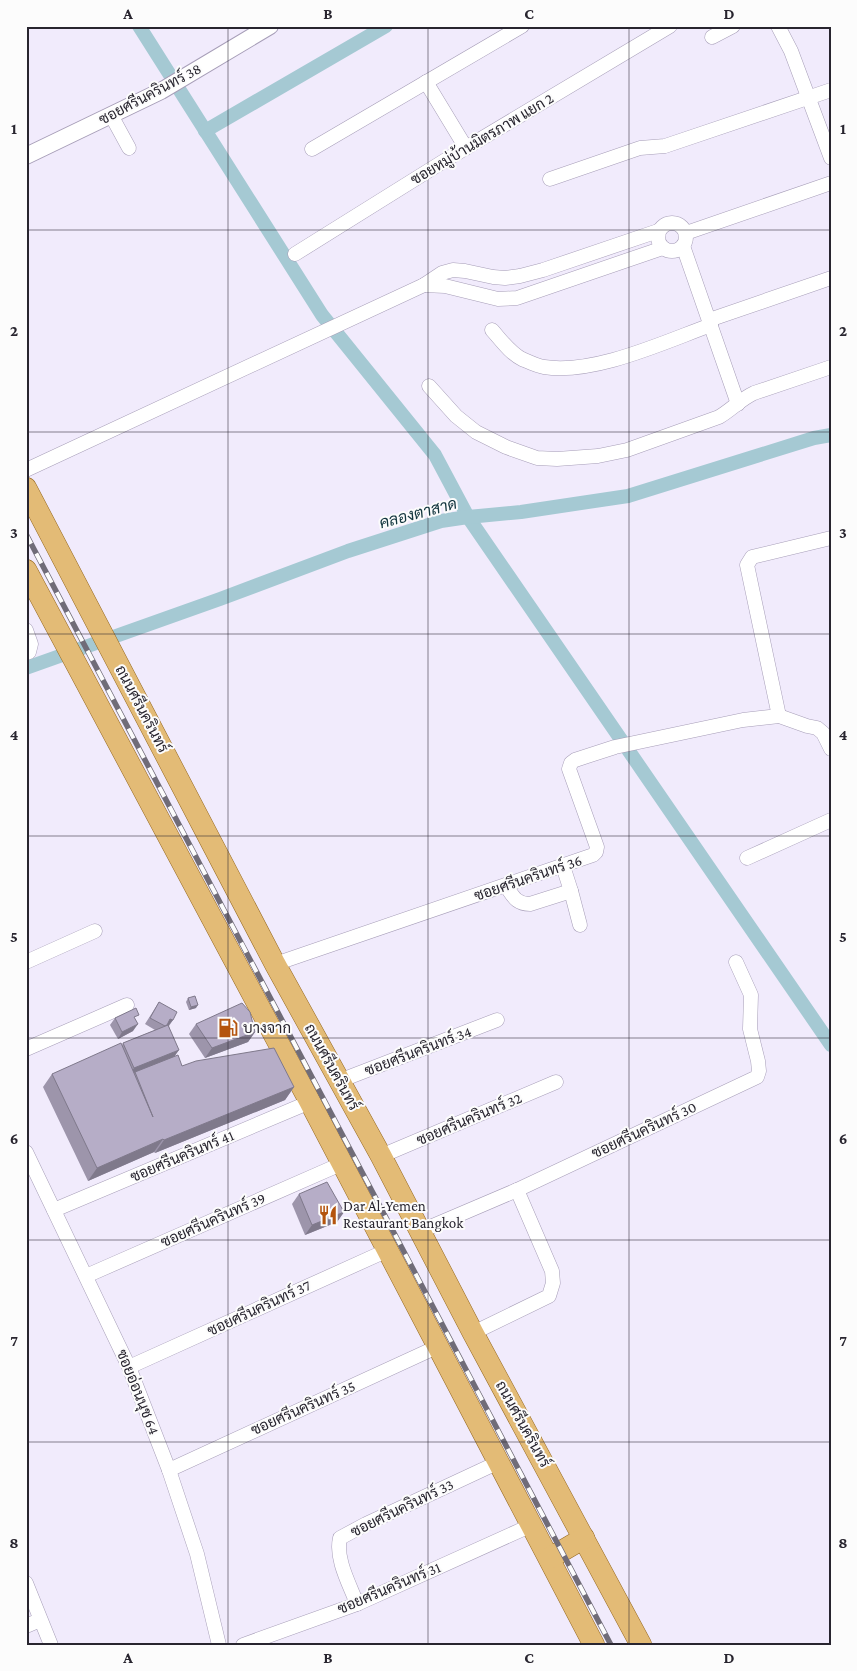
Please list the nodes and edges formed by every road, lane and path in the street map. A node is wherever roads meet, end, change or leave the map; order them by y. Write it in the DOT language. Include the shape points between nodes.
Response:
graph roads {
  1 [pos="270,26"];
  2 [pos="522,26"];
  3 [pos="670,26"];
  4 [pos="733,26"];
  5 [pos="778,26"];
  6 [pos="503,31"];
  7 [pos="712,37"];
  8 [pos="426,82"];
  9 [pos="831,90"];
  10 [pos="807,98"];
  11 [pos="112,115"];
  12 [pos="129,148"];
  13 [pos="466,148"];
  14 [pos="312,149"];
  15 [pos="26,156"];
  16 [pos="831,158"];
  17 [pos="550,179"];
  18 [pos="831,183"];
  19 [pos="658,231"];
  20 [pos="684,239"];
  21 [pos="663,248"];
  22 [pos="295,254"];
  23 [pos="831,278"];
  24 [pos="424,285"];
  25 [pos="710,323"];
  26 [pos="492,330"];
  27 [pos="831,367"];
  28 [pos="430,386"];
  29 [pos="738,404"];
  30 [pos="26,470"];
  31 [pos="26,488"];
  32 [pos="831,538"];
  33 [pos="26,570"];
  34 [pos="26,630"];
  35 [pos="26,653"];
  36 [pos="779,716"];
  37 [pos="831,749"];
  38 [pos="831,820"];
  39 [pos="747,858"];
  40 [pos="563,866"];
  41 [pos="506,886"];
  42 [pos="571,891"];
  43 [pos="580,925"];
  44 [pos="95,931"];
  45 [pos="26,962"];
  46 [pos="736,962"];
  47 [pos="275,964"];
  48 [pos="127,1004"];
  49 [pos="497,1020"];
  50 [pos="26,1049"];
  51 [pos="339,1081"];
  52 [pos="556,1082"];
  53 [pos="310,1102"];
  54 [pos="26,1152"];
  55 [pos="381,1156"];
  56 [pos="341,1164"];
  57 [pos="517,1190"];
  58 [pos="54,1210"];
  59 [pos="421,1231"];
  60 [pos="388,1250"];
  61 [pos="86,1276"];
  62 [pos="473,1333"];
  63 [pos="439,1346"];
  64 [pos="130,1368"];
  65 [pos="499,1462"];
  66 [pos="169,1470"];
  67 [pos="532,1525"];
  68 [pos="584,1538"];
  69 [pos="550,1558"];
  70 [pos="26,1583"];
  71 [pos="357,1604"];
  72 [pos="40,1620"];
  73 [pos="26,1626"];
  74 [pos="50,1645"];
  75 [pos="219,1645"];
  76 [pos="244,1645"];
  77 [pos="594,1645"];
  78 [pos="641,1645"];
  1 -- 11 [label="street, ซอยศรีนครินทร์ 38" via="161,91"];
  2 -- 6 [label="street"];
  3 -- 13 [label="street, ซอยหมู่บ้านมิตรภาพ แยก 2"];
  4 -- 7 [label="street"];
  5 -- 10 [label="street" via="791,51"];
  6 -- 8 [label="street"];
  8 -- 13 [label="street"];
  8 -- 14 [label="street"];
  9 -- 10 [label="street"];
  10 -- 16 [label="street"];
  10 -- 17 [label="street" via="665,146 640,148"];
  11 -- 12 [label="street"];
  11 -- 15 [label="street, ซอยศรีนครินทร์ 38"];
  13 -- 22 [label="street, ซอยหมู่บ้านมิตรภาพ แยก 2"];
  18 -- 20 [label="street"];
  19 -- 20 [label="street" via="672,222 683,227"];
  19 -- 21 [label="street" via="657,238"];
  19 -- 24 [label="street" via="520,276 499,278 453,270"];
  20 -- 21 [label="street" via="674,251"];
  20 -- 25 [label="street"];
  21 -- 24 [label="street" via="517,298 498,300 445,286"];
  23 -- 25 [label="street"];
  24 -- 30 [label="street"];
  25 -- 26 [label="street" via="628,355 582,368 542,367 521,358"];
  25 -- 29 [label="street"];
  27 -- 29 [label="street" via="754,393"];
  28 -- 29 [label="street" via="456,416 476,432 537,458 557,460 627,450 719,417"];
  31 -- 47 [label="main road, ถนนศรีนครินทร์"];
  32 -- 36 [label="street" via="752,558 747,565"];
  33 -- 53 [label="main road"];
  34 -- 35 [label="street" via="31,644"];
  36 -- 37 [label="street, ซอยศรีนครินทร์ 36" via="818,728"];
  36 -- 40 [label="street, ซอยศรีนครินทร์ 36" via="743,720 615,746 575,760 571,763 571,775 597,847 593,855"];
  38 -- 39 [label="street"];
  40 -- 41 [label="street, ซอยศรีนครินทร์ 36"];
  40 -- 42 [label="street"];
  41 -- 42 [label="street" via="516,901 524,904"];
  41 -- 47 [label="street, ซอยศรีนครินทร์ 36"];
  42 -- 43 [label="street"];
  44 -- 45 [label="street"];
  46 -- 57 [label="street, ซอยศรีนครินทร์ 30" via="751,996 750,1029 758,1061 757,1078"];
  47 -- 51 [label="main road, ถนนศรีนครินทร์"];
  48 -- 50 [label="street"];
  49 -- 51 [label="street, ซอยศรีนครินทร์ 34"];
  51 -- 55 [label="main road, ถนนศรีนครินทร์"];
  52 -- 55 [label="street, ซอยศรีนครินทร์ 32"];
  53 -- 56 [label="main road"];
  53 -- 58 [label="street, ซอยศรีนครินทร์ 41"];
  54 -- 58 [label="street, ซอยอ่อนนุช 64"];
  55 -- 59 [label="main road, ถนนศรีนครินทร์"];
  56 -- 60 [label="main road"];
  56 -- 61 [label="street, ซอยศรีนครินทร์ 39"];
  57 -- 59 [label="street, ซอยศรีนครินทร์ 30"];
  57 -- 62 [label="street" via="552,1271 552,1290 549,1296"];
  58 -- 61 [label="street, ซอยอ่อนนุช 64"];
  59 -- 62 [label="main road, ถนนศรีนครินทร์"];
  60 -- 63 [label="main road"];
  60 -- 64 [label="street, ซอยศรีนครินทร์ 37"];
  61 -- 64 [label="street, ซอยอ่อนนุช 64"];
  62 -- 68 [label="main road, ถนนศรีนครินทร์"];
  63 -- 65 [label="main road"];
  63 -- 66 [label="street, ซอยศรีนครินทร์ 35"];
  64 -- 66 [label="street, ซอยอ่อนนุช 64"];
  65 -- 67 [label="main road"];
  65 -- 71 [label="street, ซอยศรีนครินทร์ 33" via="340,1538 341,1559"];
  66 -- 75 [label="street, ซอยอ่อนนุช 64" via="197,1554"];
  67 -- 69 [label="main road"];
  67 -- 71 [label="street, ซอยศรีนครินทร์ 31"];
  68 -- 69 [label="main road"];
  68 -- 78 [label="main road, ถนนศรีนครินทร์"];
  69 -- 77 [label="main road"];
  70 -- 72 [label="street"];
  71 -- 76 [label="street, ซอยศรีนครินทร์ 31"];
  72 -- 73 [label="street"];
  72 -- 74 [label="street"];
}
